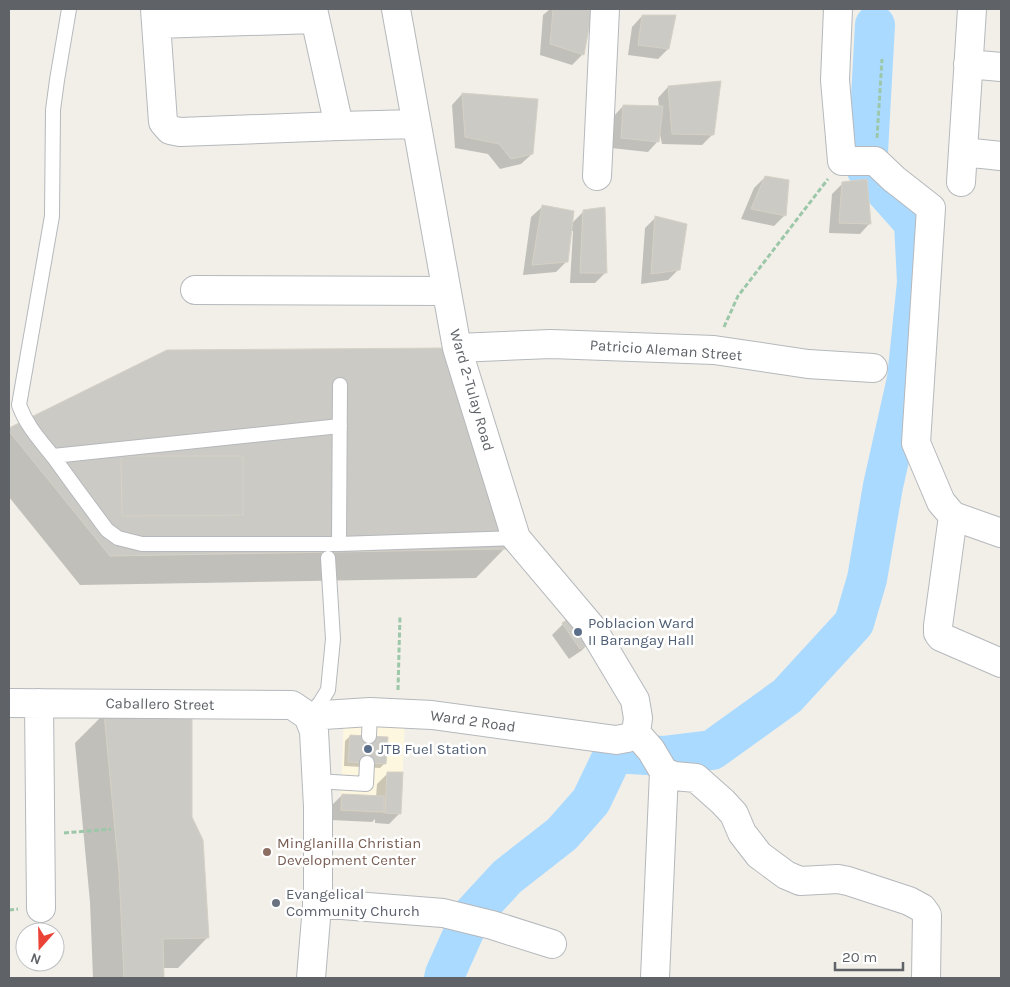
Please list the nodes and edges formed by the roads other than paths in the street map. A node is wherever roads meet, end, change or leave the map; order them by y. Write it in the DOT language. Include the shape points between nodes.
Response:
graph roads {
  1 [pos="69,9"];
  2 [pos="396,9"];
  3 [pos="605,9"];
  4 [pos="838,9"];
  5 [pos="972,9"];
  6 [pos="314,14"];
  7 [pos="156,16"];
  8 [pos="968,64"];
  9 [pos="1001,67"];
  10 [pos="416,124"];
  11 [pos="339,126"];
  12 [pos="963,152"];
  13 [pos="1001,156"];
  14 [pos="597,176"];
  15 [pos="961,182"];
  16 [pos="195,290"];
  17 [pos="446,291"];
  18 [pos="457,348"];
  19 [pos="873,368"];
  20 [pos="340,385"];
  21 [pos="340,426"];
  22 [pos="52,456"];
  23 [pos="954,516"];
  24 [pos="1001,533"];
  25 [pos="516,538"];
  26 [pos="339,544"];
  27 [pos="328,558"];
  28 [pos="1001,663"];
  29 [pos="9,702"];
  30 [pos="39,703"];
  31 [pos="308,716"];
  32 [pos="651,753"];
  33 [pos="367,763"];
  34 [pos="316,781"];
  35 [pos="318,903"];
  36 [pos="41,908"];
  37 [pos="552,944"];
  38 [pos="311,978"];
  39 [pos="656,978"];
  40 [pos="926,978"];
  1 -- 22 [label="lane" via="53,110 52,216 19,405 34,434"];
  2 -- 10 [label="street, Ward 2-Tulay Road"];
  3 -- 14 [label="street"];
  4 -- 23 [label="street" via="835,80 842,161 875,161 931,208 916,443 941,502"];
  5 -- 8 [label="street"];
  6 -- 7 [label="street"];
  6 -- 11 [label="street"];
  7 -- 11 [label="street" via="164,122 170,130"];
  8 -- 9 [label="street"];
  8 -- 12 [label="street"];
  10 -- 11 [label="street"];
  10 -- 17 [label="street, Ward 2-Tulay Road"];
  12 -- 13 [label="street"];
  12 -- 15 [label="street"];
  16 -- 17 [label="street"];
  17 -- 18 [label="street, Ward 2-Tulay Road"];
  18 -- 19 [label="street, Patricio Aleman Street" via="551,344 714,350 808,364"];
  18 -- 25 [label="street, Ward 2-Tulay Road"];
  20 -- 21 [label="lane"];
  21 -- 22 [label="lane"];
  21 -- 26 [label="lane"];
  22 -- 26 [label="lane" via="107,530 128,542"];
  23 -- 24 [label="street"];
  23 -- 28 [label="street" via="938,633"];
  25 -- 26 [label="lane"];
  25 -- 32 [label="street, Ward 2-Tulay Road" via="592,628 635,700"];
  27 -- 31 [label="lane" via="332,639 328,690"];
  29 -- 30 [label="street, Caballero Street"];
  30 -- 31 [label="street, Caballero Street" via="292,706"];
  30 -- 36 [label="street"];
  31 -- 32 [label="street, Ward 2 Road" via="370,724 398,713 432,715 603,739 627,738"];
  31 -- 34 [label="street" via="314,731"];
  32 -- 39 [label="street, Ward 2-Tulay Road"];
  32 -- 40 [label="street" via="674,776 696,778 723,802 759,855 786,875 800,881 848,881 922,908 927,916"];
  33 -- 34 [label="lane" via="366,784"];
  34 -- 35 [label="street"];
  35 -- 37 [label="street" via="443,912"];
  35 -- 38 [label="street"];
}
